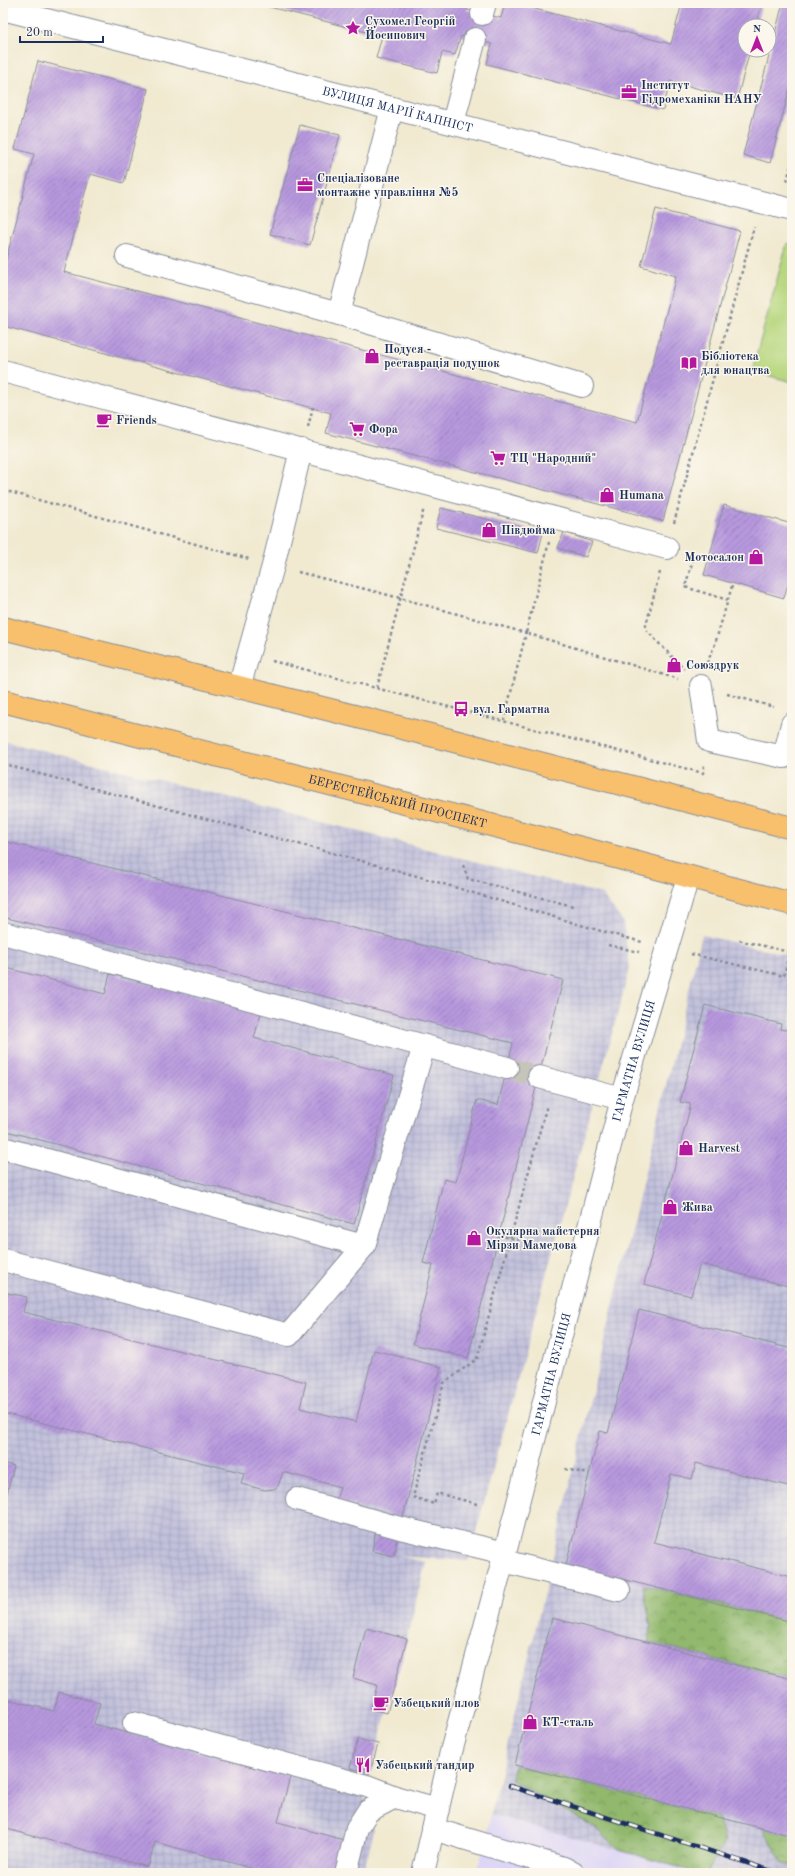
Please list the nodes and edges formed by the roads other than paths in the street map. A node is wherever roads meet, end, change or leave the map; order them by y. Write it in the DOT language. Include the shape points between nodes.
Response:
graph roads {
  1 [pos="4,3"];
  2 [pos="3,8"];
  3 [pos="475,39"];
  4 [pos="392,108"];
  5 [pos="453,123"];
  6 [pos="792,210"];
  7 [pos="127,256"];
  8 [pos="339,314"];
  9 [pos="3,371"];
  10 [pos="582,386"];
  11 [pos="301,450"];
  12 [pos="677,551"];
  13 [pos="3,628"];
  14 [pos="701,686"];
  15 [pos="239,688"];
  16 [pos="3,701"];
  17 [pos="792,724"];
  18 [pos="792,828"];
  19 [pos="688,877"];
  20 [pos="792,904"];
  21 [pos="3,933"];
  22 [pos="424,1046"];
  23 [pos="507,1068"];
  24 [pos="539,1077"];
  25 [pos="622,1099"];
  26 [pos="3,1148"];
  27 [pos="364,1246"];
  28 [pos="3,1260"];
  29 [pos="297,1500"];
  30 [pos="504,1557"];
  31 [pos="620,1590"];
  32 [pos="134,1723"];
  33 [pos="395,1797"];
  34 [pos="435,1819"];
  35 [pos="346,1873"];
  36 [pos="422,1873"];
  37 [pos="573,1873"];
  1 -- 2 [label="street"];
  2 -- 4 [label="street, ВУЛИЦЯ МАРІЇ КАПНІСТ"];
  3 -- 5 [label="street"];
  4 -- 5 [label="street, ВУЛИЦЯ МАРІЇ КАПНІСТ"];
  4 -- 8 [label="street"];
  5 -- 6 [label="street, ВУЛИЦЯ МАРІЇ КАПНІСТ"];
  7 -- 8 [label="street"];
  8 -- 10 [label="street"];
  9 -- 11 [label="street"];
  11 -- 12 [label="street"];
  11 -- 15 [label="street"];
  13 -- 15 [label="main road"];
  14 -- 17 [label="street" via="709,741 784,757"];
  15 -- 18 [label="main road"];
  16 -- 19 [label="main road, БЕРЕСТЕЙСЬКИЙ ПРОСПЕКТ"];
  19 -- 20 [label="main road, БЕРЕСТЕЙСЬКИЙ ПРОСПЕКТ"];
  19 -- 25 [label="street, ГАРМАТНА ВУЛИЦЯ"];
  21 -- 22 [label="street"];
  22 -- 23 [label="street"];
  22 -- 27 [label="street"];
  24 -- 25 [label="street"];
  25 -- 30 [label="street, ГАРМАТНА ВУЛИЦЯ"];
  26 -- 27 [label="street"];
  27 -- 28 [label="street" via="289,1335"];
  29 -- 30 [label="street"];
  30 -- 31 [label="street"];
  30 -- 34 [label="street, ГАРМАТНА ВУЛИЦЯ"];
  32 -- 33 [label="street" via="367,1786"];
  33 -- 34 [label="street"];
  33 -- 35 [label="street" via="368,1811 357,1828"];
  34 -- 36 [label="street, ГАРМАТНА ВУЛИЦЯ"];
  34 -- 37 [label="street"];
}
